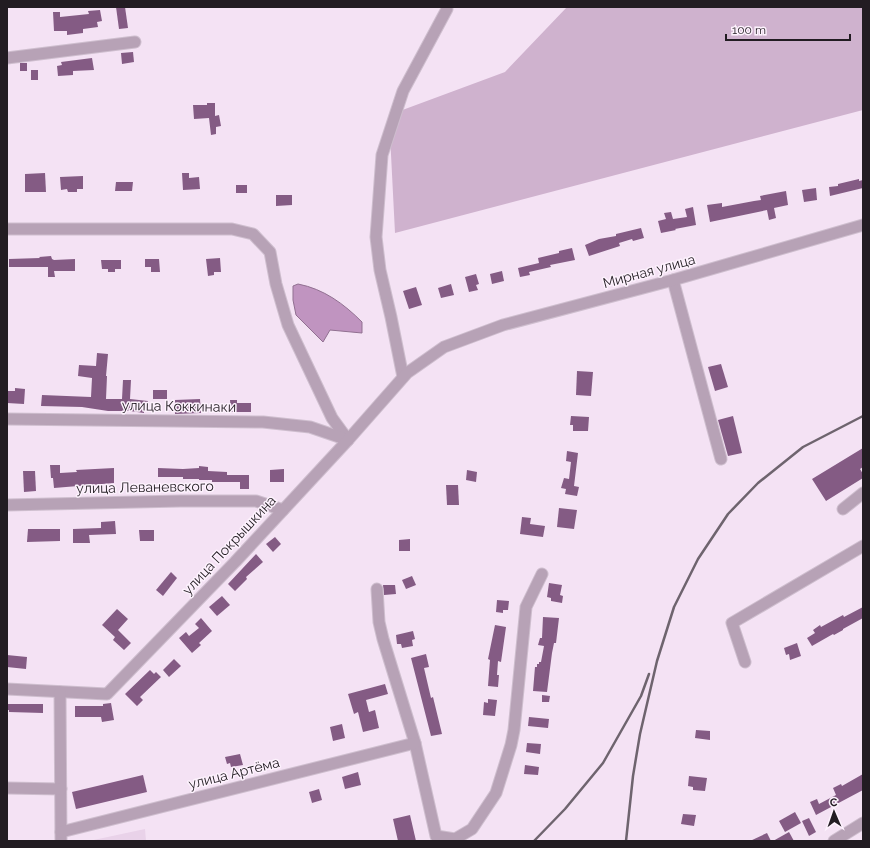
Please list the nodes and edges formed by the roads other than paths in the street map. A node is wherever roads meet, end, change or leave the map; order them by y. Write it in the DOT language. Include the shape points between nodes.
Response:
graph roads {
  1 [pos="447,9"];
  2 [pos="135,42"];
  3 [pos="7,58"];
  4 [pos="863,225"];
  5 [pos="7,229"];
  6 [pos="673,280"];
  7 [pos="444,347"];
  8 [pos="403,378"];
  9 [pos="7,419"];
  10 [pos="348,440"];
  11 [pos="721,459"];
  12 [pos="863,494"];
  13 [pos="7,505"];
  14 [pos="843,509"];
  15 [pos="283,510"];
  16 [pos="863,546"];
  17 [pos="542,574"];
  18 [pos="377,588"];
  19 [pos="745,662"];
  20 [pos="7,689"];
  21 [pos="60,692"];
  22 [pos="415,743"];
  23 [pos="7,788"];
  24 [pos="60,789"];
  25 [pos="863,823"];
  26 [pos="61,837"];
  27 [pos="834,841"];
  1 -- 8 [label="street" via="403,91 382,155 376,237 380,270"];
  2 -- 3 [label="street"];
  4 -- 6 [label="street, Мирная улица"];
  5 -- 10 [label="street" via="232,229 253,234 270,252 288,325 332,418"];
  6 -- 7 [label="street, Мирная улица" via="503,325"];
  6 -- 11 [label="street"];
  7 -- 8 [label="street, улица Покрышкина"];
  8 -- 10 [label="street, улица Покрышкина"];
  9 -- 10 [label="street, улица Коккинаки" via="263,422 310,427"];
  10 -- 15 [label="street, улица Покрышкина"];
  12 -- 14 [label="street"];
  13 -- 15 [label="street, улица Леваневского" via="256,501"];
  15 -- 21 [label="street, улица Покрышкина" via="107,694"];
  16 -- 19 [label="street" via="732,623"];
  17 -- 22 [label="street" via="526,607 511,745 496,793 472,829 455,839 436,836"];
  18 -- 22 [label="street" via="383,639"];
  20 -- 21 [label="street, улица Покрышкина"];
  21 -- 24 [label="street"];
  22 -- 26 [label="street, улица Артёма"];
  23 -- 24 [label="street"];
  24 -- 26 [label="street"];
  25 -- 27 [label="street"];
}
